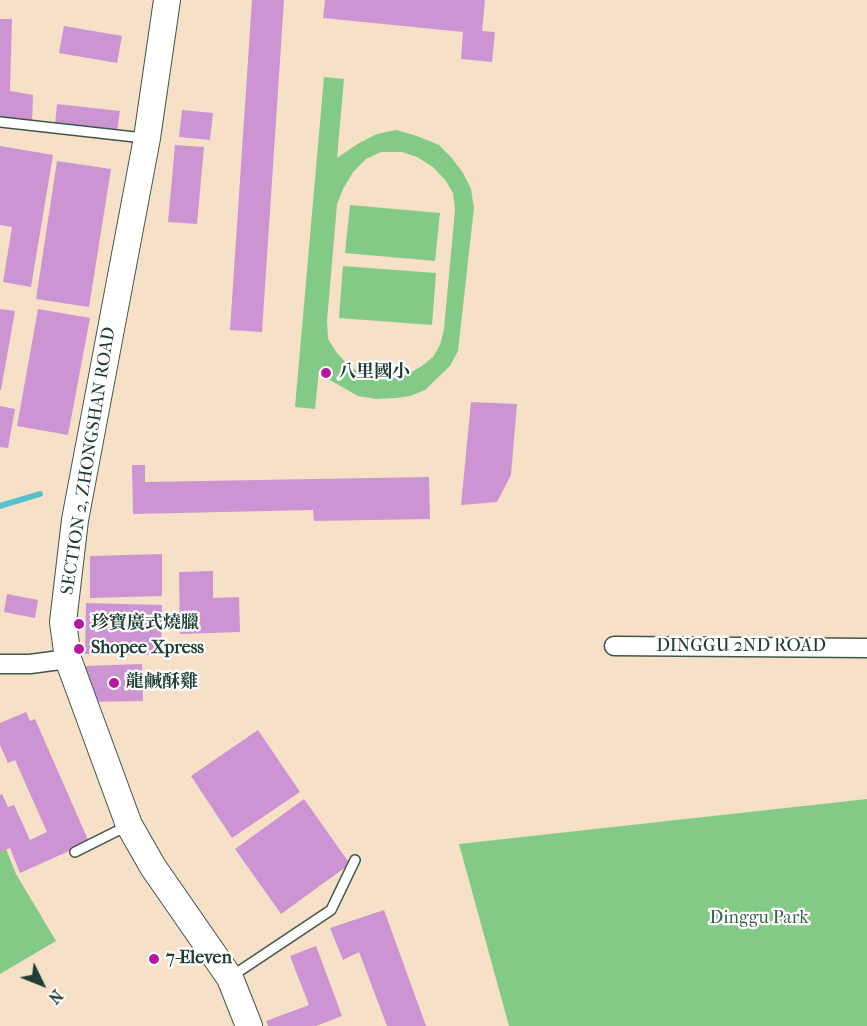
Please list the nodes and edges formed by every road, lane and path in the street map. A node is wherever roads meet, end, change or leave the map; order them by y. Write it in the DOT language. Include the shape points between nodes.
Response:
graph roads {
  1 [pos="167,0"];
  2 [pos="0,122"];
  3 [pos="147,138"];
  4 [pos="614,646"];
  5 [pos="867,648"];
  6 [pos="68,659"];
  7 [pos="0,664"];
  8 [pos="129,825"];
  9 [pos="75,852"];
  10 [pos="355,860"];
  11 [pos="230,978"];
  12 [pos="249,1026"];
  1 -- 3 [label="main road, SECTION 2, ZHONGSHAN ROAD"];
  2 -- 3 [label="lane"];
  3 -- 6 [label="main road, SECTION 2, ZHONGSHAN ROAD" via="75,520 63,622"];
  4 -- 5 [label="street, DINGGU 2ND ROAD"];
  6 -- 7 [label="street"];
  6 -- 8 [label="main road, SECTION 2, ZHONGSHAN ROAD"];
  8 -- 9 [label="lane"];
  8 -- 11 [label="main road, SECTION 2, ZHONGSHAN ROAD" via="153,867"];
  10 -- 11 [label="lane" via="331,910"];
  11 -- 12 [label="main road, SECTION 2, ZHONGSHAN ROAD"];
}
